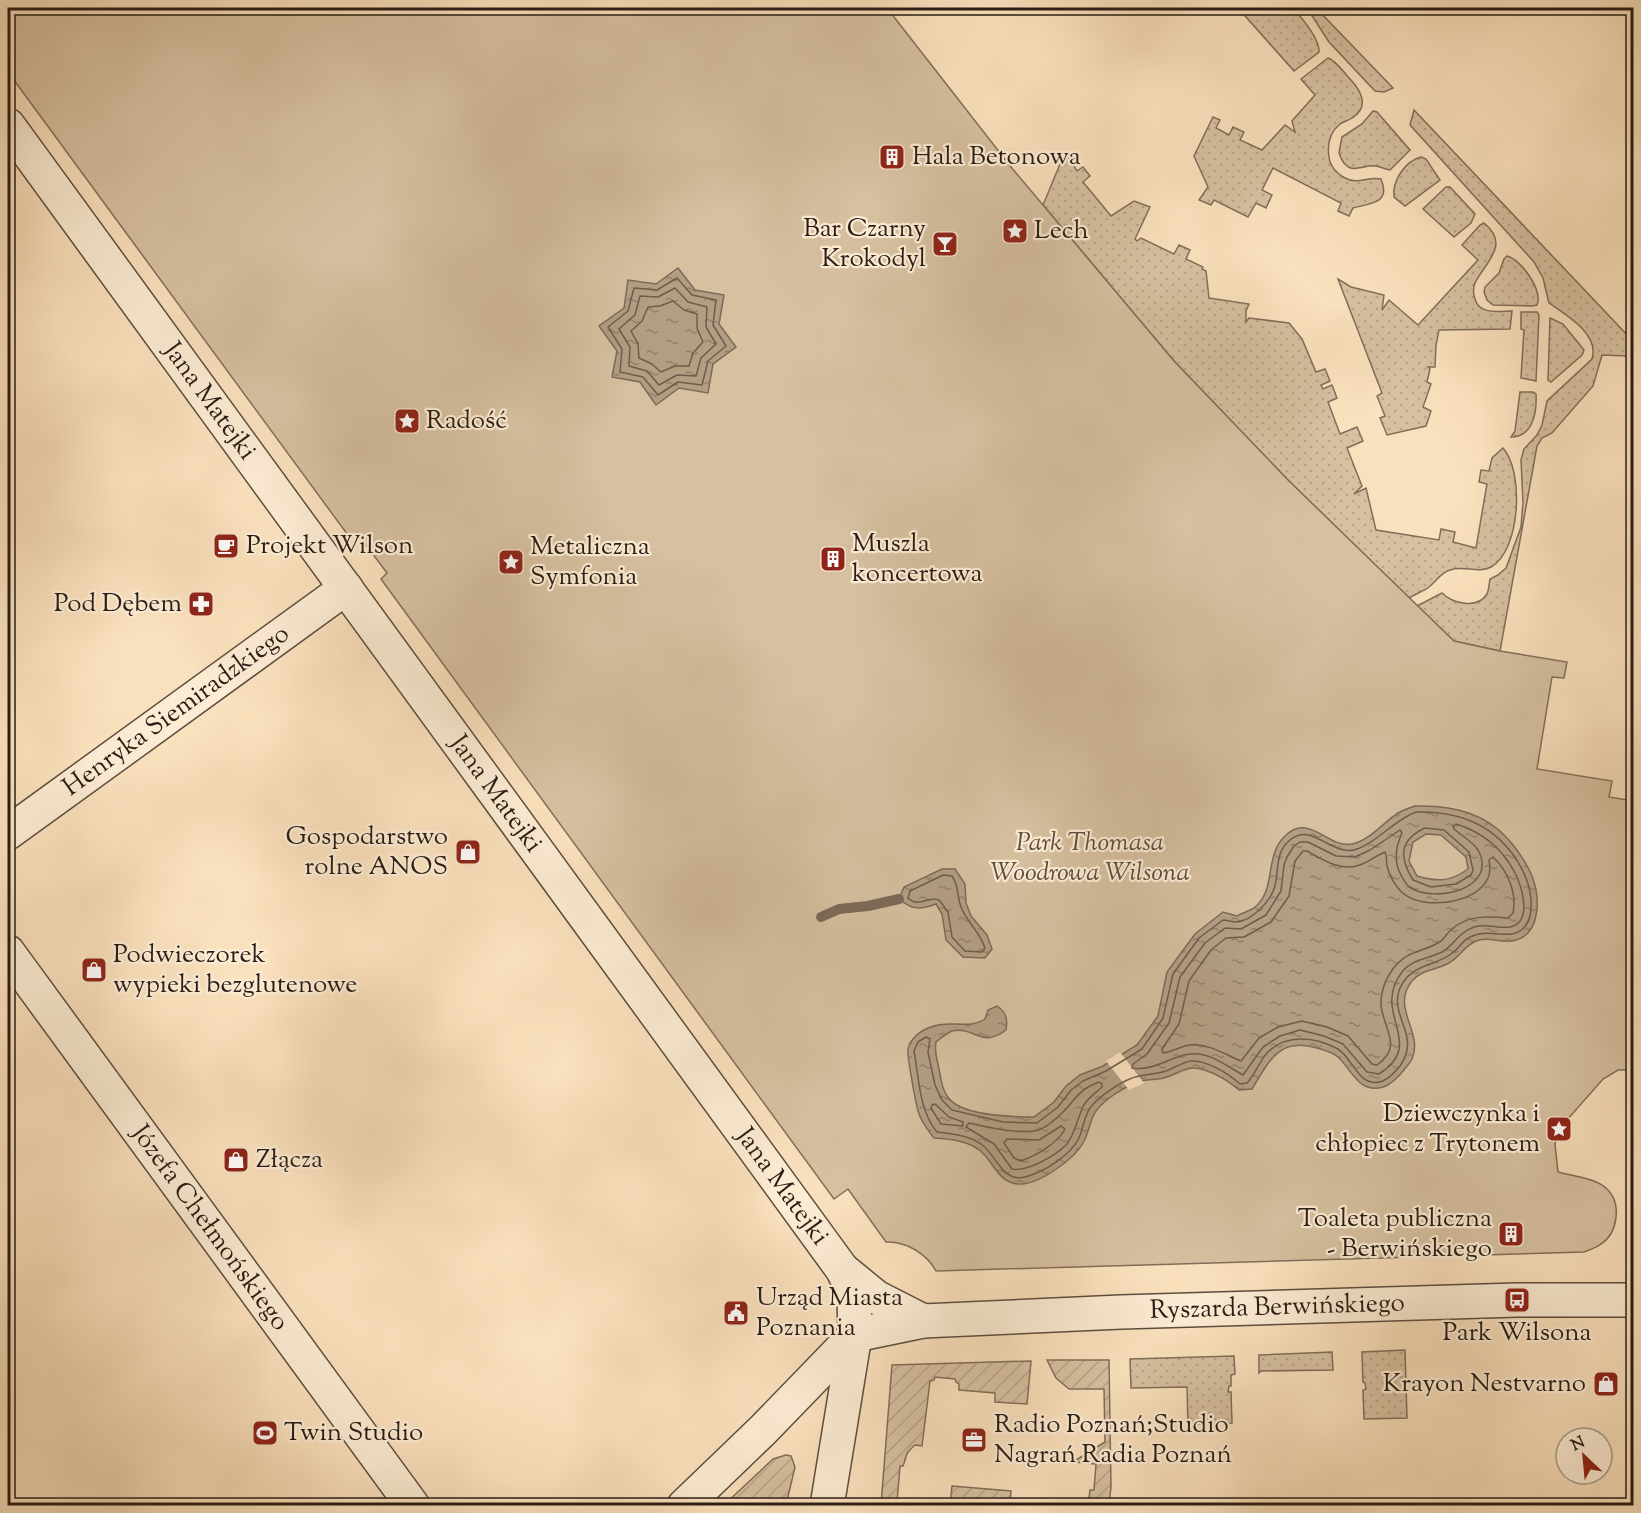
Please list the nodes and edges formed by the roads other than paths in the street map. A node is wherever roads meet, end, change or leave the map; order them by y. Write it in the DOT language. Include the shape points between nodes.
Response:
graph roads {
  1 [pos="8,125"];
  2 [pos="346,588"];
  3 [pos="8,833"];
  4 [pos="8,952"];
  5 [pos="842,1269"];
  6 [pos="1634,1300"];
  7 [pos="922,1321"];
  8 [pos="855,1335"];
  9 [pos="413,1506"];
  10 [pos="684,1506"];
  11 [pos="827,1506"];
  1 -- 2 [label="street, Jana Matejki"];
  2 -- 3 [label="street, Henryka Siemiradzkiego"];
  2 -- 5 [label="street, Jana Matejki"];
  4 -- 9 [label="street, Józefa Chełmońskiego"];
  5 -- 7 [label="street, Ryszarda Berwińskiego" via="876,1297"];
  5 -- 8 [label="street, Jana Matejki" via="854,1298"];
  6 -- 7 [label="street, Ryszarda Berwińskiego"];
  7 -- 8 [label="street, Ryszarda Berwińskiego"];
  8 -- 10 [label="street"];
  8 -- 11 [label="street, Jana Matejki"];
}
